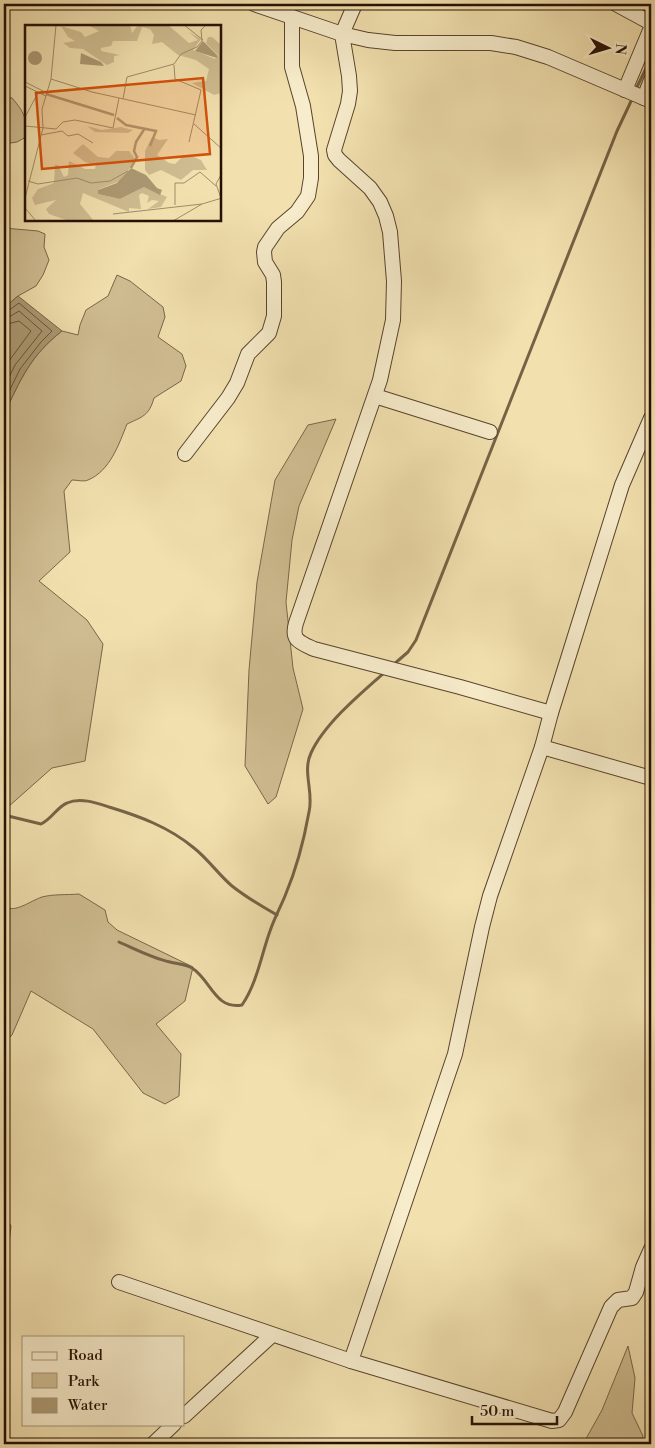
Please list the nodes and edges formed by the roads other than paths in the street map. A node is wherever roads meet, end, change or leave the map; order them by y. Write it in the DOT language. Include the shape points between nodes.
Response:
graph roads {
  1 [pos="254,4"];
  2 [pos="355,4"];
  3 [pos="616,4"];
  4 [pos="292,17"];
  5 [pos="651,23"];
  6 [pos="651,28"];
  7 [pos="342,34"];
  8 [pos="651,80"];
  9 [pos="625,90"];
  10 [pos="648,100"];
  11 [pos="374,396"];
  12 [pos="651,418"];
  13 [pos="490,432"];
  14 [pos="185,454"];
  15 [pos="550,713"];
  16 [pos="542,747"];
  17 [pos="651,778"];
  18 [pos="651,1249"];
  19 [pos="120,1282"];
  20 [pos="272,1335"];
  21 [pos="351,1361"];
  22 [pos="185,1415"];
  23 [pos="172,1426"];
  24 [pos="153,1444"];
  1 -- 4 [label="street"];
  2 -- 7 [label="street"];
  3 -- 5 [label="street"];
  4 -- 7 [label="street"];
  4 -- 14 [label="street" via="292,67 311,156 308,196 298,212 278,228 265,247 265,262 274,282 274,316 269,333 248,354 228,398"];
  6 -- 9 [label="street"];
  7 -- 9 [label="street" via="396,43 507,45 548,57"];
  7 -- 11 [label="street" via="350,91 336,143 336,155 380,202 392,249 393,320"];
  8 -- 10 [label="street"];
  9 -- 10 [label="street"];
  11 -- 13 [label="street"];
  11 -- 15 [label="street" via="296,623 294,637 314,649"];
  12 -- 15 [label="street" via="622,485"];
  15 -- 16 [label="street"];
  16 -- 17 [label="street"];
  16 -- 21 [label="street" via="490,896 455,1054"];
  18 -- 21 [label="street" via="636,1292 632,1298 618,1300 611,1307 565,1412 556,1421"];
  19 -- 20 [label="street"];
  20 -- 21 [label="street"];
  20 -- 22 [label="street"];
  23 -- 24 [label="street"];
}
